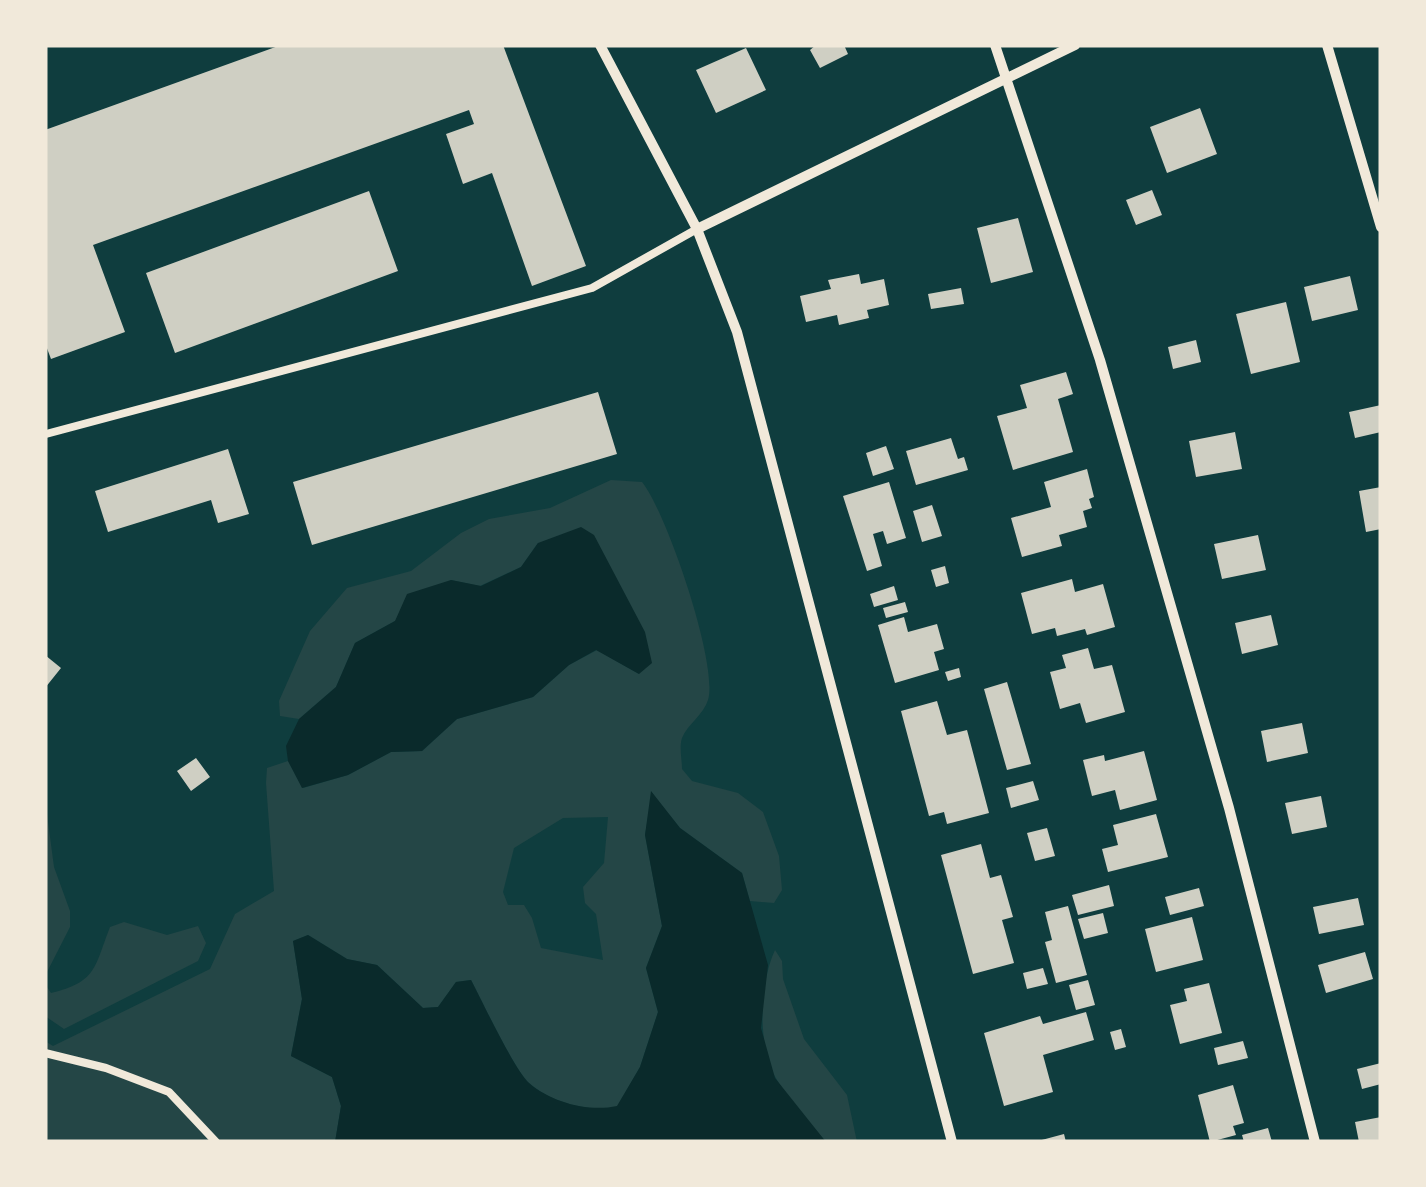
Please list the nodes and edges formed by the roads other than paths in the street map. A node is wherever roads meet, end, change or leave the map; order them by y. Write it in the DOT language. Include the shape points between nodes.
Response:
graph roads {
  1 [pos="600,45"];
  2 [pos="996,45"];
  3 [pos="1075,45"];
  4 [pos="1328,45"];
  5 [pos="1006,80"];
  6 [pos="1381,227"];
  7 [pos="697,229"];
  8 [pos="46,434"];
  9 [pos="45,1052"];
  10 [pos="216,1142"];
  11 [pos="952,1142"];
  12 [pos="1316,1142"];
  1 -- 7 [label="street"];
  2 -- 5 [label="street"];
  3 -- 5 [label="street"];
  4 -- 6 [label="street"];
  5 -- 7 [label="street"];
  5 -- 12 [label="street" via="1105,379"];
  7 -- 8 [label="lane" via="592,288"];
  7 -- 11 [label="street" via="736,332"];
  9 -- 10 [label="lane" via="168,1092"];
}
